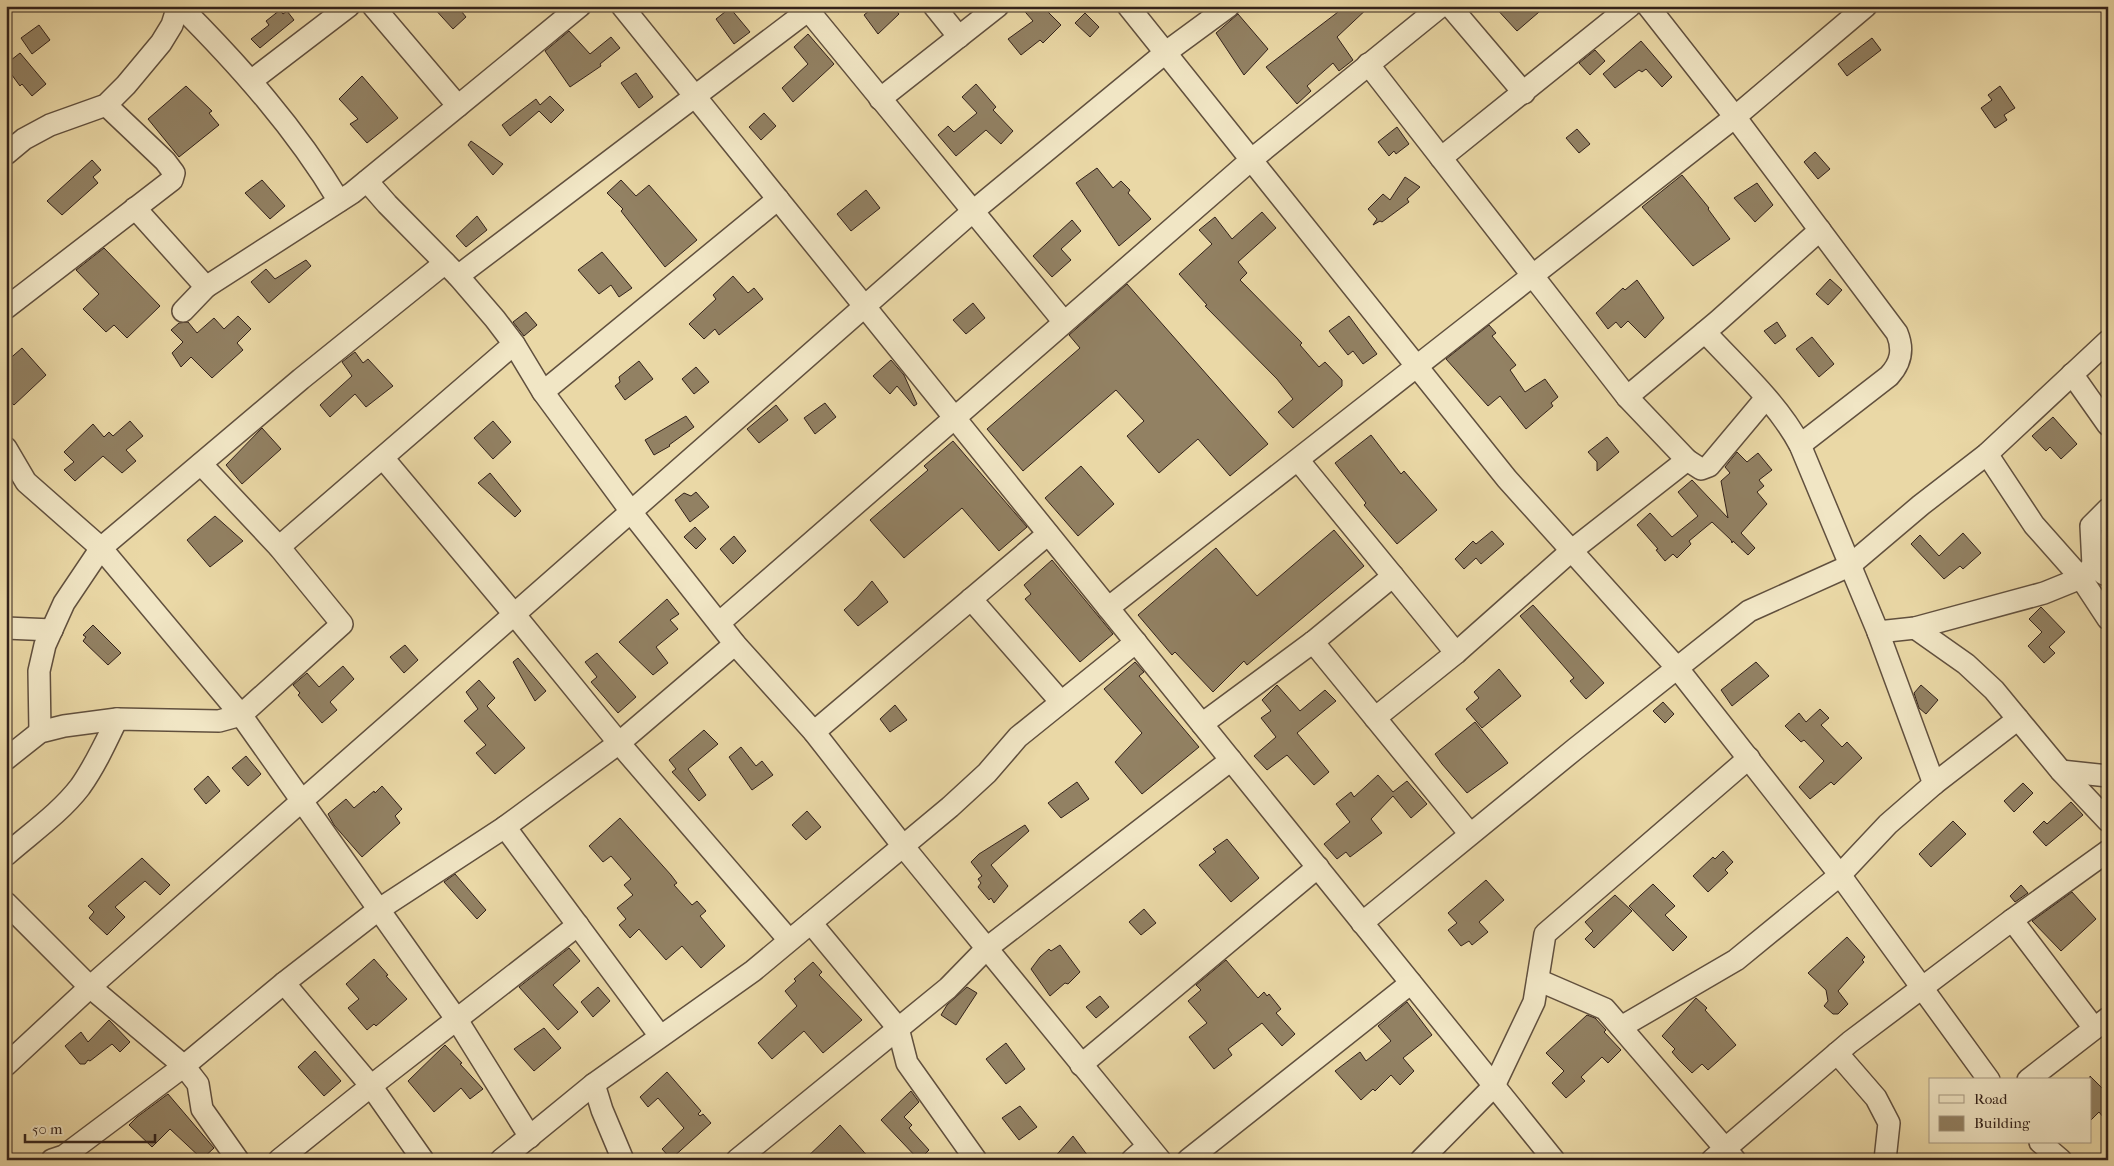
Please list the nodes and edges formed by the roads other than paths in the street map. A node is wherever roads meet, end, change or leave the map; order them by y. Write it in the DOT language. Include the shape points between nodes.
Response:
graph roads {
  1 [pos="179,6"];
  2 [pos="349,6"];
  3 [pos="373,6"];
  4 [pos="580,6"];
  5 [pos="622,6"];
  6 [pos="934,6"];
  7 [pos="998,6"];
  8 [pos="1128,6"];
  9 [pos="1229,6"];
  10 [pos="1441,6"];
  11 [pos="1450,6"];
  12 [pos="1630,6"];
  13 [pos="1648,6"];
  14 [pos="1866,6"];
  15 [pos="811,8"];
  16 [pos="959,37"];
  17 [pos="1165,53"];
  18 [pos="1368,64"];
  19 [pos="251,82"];
  20 [pos="1524,93"];
  21 [pos="695,97"];
  22 [pos="880,99"];
  23 [pos="106,105"];
  24 [pos="458,106"];
  25 [pos="1735,117"];
  26 [pos="6,154"];
  27 [pos="1441,158"];
  28 [pos="1251,160"];
  29 [pos="367,181"];
  30 [pos="778,199"];
  31 [pos="339,201"];
  32 [pos="135,208"];
  33 [pos="972,212"];
  34 [pos="1820,230"];
  35 [pos="452,270"];
  36 [pos="1533,276"];
  37 [pos="206,287"];
  38 [pos="865,306"];
  39 [pos="6,308"];
  40 [pos="183,311"];
  41 [pos="1064,322"];
  42 [pos="1705,332"];
  43 [pos="2108,341"];
  44 [pos="514,344"];
  45 [pos="1417,367"];
  46 [pos="2072,374"];
  47 [pos="543,392"];
  48 [pos="1627,397"];
  49 [pos="1766,398"];
  50 [pos="955,416"];
  51 [pos="2108,425"];
  52 [pos="1800,445"];
  53 [pos="7,453"];
  54 [pos="1986,454"];
  55 [pos="383,458"];
  56 [pos="1298,460"];
  57 [pos="1687,460"];
  58 [pos="201,464"];
  59 [pos="2108,509"];
  60 [pos="631,512"];
  61 [pos="1048,534"];
  62 [pos="278,547"];
  63 [pos="101,548"];
  64 [pos="1571,551"];
  65 [pos="1849,566"];
  66 [pos="2099,574"];
  67 [pos="1393,576"];
  68 [pos="971,599"];
  69 [pos="1108,608"];
  70 [pos="514,614"];
  71 [pos="2108,619"];
  72 [pos="719,623"];
  73 [pos="6,628"];
  74 [pos="1915,628"];
  75 [pos="52,630"];
  76 [pos="1878,632"];
  77 [pos="1136,642"];
  78 [pos="1313,642"];
  79 [pos="735,644"];
  80 [pos="1456,653"];
  81 [pos="1678,669"];
  82 [pos="1061,702"];
  83 [pos="241,715"];
  84 [pos="1375,718"];
  85 [pos="117,719"];
  86 [pos="2018,719"];
  87 [pos="1202,724"];
  88 [pos="40,732"];
  89 [pos="814,732"];
  90 [pos="618,743"];
  91 [pos="1749,758"];
  92 [pos="6,759"];
  93 [pos="1231,760"];
  94 [pos="2061,770"];
  95 [pos="2108,776"];
  96 [pos="1934,784"];
  97 [pos="302,801"];
  98 [pos="2108,821"];
  99 [pos="505,827"];
  100 [pos="1470,834"];
  101 [pos="903,846"];
  102 [pos="2108,851"];
  103 [pos="6,855"];
  104 [pos="1318,867"];
  105 [pos="1840,875"];
  106 [pos="6,903"];
  107 [pos="378,910"];
  108 [pos="2012,920"];
  109 [pos="811,923"];
  110 [pos="1362,923"];
  111 [pos="578,925"];
  112 [pos="789,940"];
  113 [pos="987,948"];
  114 [pos="1538,980"];
  115 [pos="1411,983"];
  116 [pos="284,984"];
  117 [pos="90,987"];
  118 [pos="1923,987"];
  119 [pos="457,1020"];
  120 [pos="2101,1023"];
  121 [pos="1621,1027"];
  122 [pos="898,1028"];
  123 [pos="660,1036"];
  124 [pos="1837,1053"];
  125 [pos="6,1065"];
  126 [pos="1081,1065"];
  127 [pos="184,1066"];
  128 [pos="1988,1078"];
  129 [pos="2031,1078"];
  130 [pos="594,1084"];
  131 [pos="370,1086"];
  132 [pos="1494,1086"];
  133 [pos="530,1137"];
  134 [pos="2042,1144"];
  135 [pos="1154,1153"];
  136 [pos="1724,1156"];
  137 [pos="972,1158"];
  138 [pos="52,1160"];
  139 [pos="238,1160"];
  140 [pos="279,1160"];
  141 [pos="423,1160"];
  142 [pos="500,1160"];
  143 [pos="623,1160"];
  144 [pos="736,1160"];
  145 [pos="1132,1160"];
  146 [pos="1188,1160"];
  147 [pos="1421,1160"];
  148 [pos="1554,1160"];
  149 [pos="1885,1160"];
  150 [pos="2061,1160"];
  1 -- 19 [label="street"];
  1 -- 23 [label="street" via="161,43"];
  2 -- 19 [label="street"];
  3 -- 24 [label="street"];
  4 -- 24 [label="street"];
  5 -- 21 [label="street"];
  6 -- 16 [label="street"];
  7 -- 16 [label="street"];
  8 -- 17 [label="street"];
  9 -- 17 [label="street"];
  10 -- 18 [label="street"];
  11 -- 20 [label="street"];
  12 -- 20 [label="street"];
  13 -- 25 [label="street"];
  14 -- 25 [label="street"];
  15 -- 21 [label="street"];
  15 -- 22 [label="street"];
  16 -- 22 [label="street"];
  17 -- 28 [label="street"];
  17 -- 33 [label="street"];
  18 -- 27 [label="street"];
  18 -- 28 [label="street"];
  19 -- 31 [label="street" via="319,167"];
  20 -- 27 [label="street"];
  21 -- 30 [label="street"];
  21 -- 35 [label="street"];
  22 -- 33 [label="street"];
  23 -- 26 [label="street" via="50,125 24,139"];
  23 -- 32 [label="street" via="174,173 169,183"];
  24 -- 29 [label="street"];
  25 -- 34 [label="street"];
  25 -- 36 [label="street"];
  27 -- 36 [label="street"];
  28 -- 41 [label="street"];
  28 -- 45 [label="street"];
  29 -- 31 [label="street"];
  29 -- 35 [label="street"];
  30 -- 38 [label="street"];
  30 -- 47 [label="street"];
  31 -- 37 [label="street"];
  32 -- 37 [label="street"];
  32 -- 39 [label="street"];
  33 -- 38 [label="street"];
  33 -- 41 [label="street"];
  34 -- 42 [label="street"];
  34 -- 52 [label="street" via="1898,333 1901,353 1889,376"];
  35 -- 44 [label="street"];
  35 -- 58 [label="street" via="376,317"];
  36 -- 45 [label="street"];
  36 -- 48 [label="street"];
  37 -- 40 [label="street"];
  38 -- 50 [label="street"];
  38 -- 60 [label="street"];
  41 -- 50 [label="street"];
  42 -- 48 [label="street"];
  42 -- 49 [label="street"];
  43 -- 46 [label="street"];
  44 -- 47 [label="street"];
  44 -- 55 [label="street"];
  45 -- 56 [label="street"];
  45 -- 64 [label="street" via="1507,479"];
  46 -- 51 [label="street"];
  46 -- 54 [label="street"];
  47 -- 60 [label="street"];
  48 -- 57 [label="street"];
  49 -- 52 [label="street"];
  49 -- 57 [label="street" via="1709,466 1701,469"];
  50 -- 61 [label="street"];
  50 -- 72 [label="street"];
  52 -- 65 [label="street"];
  53 -- 63 [label="street" via="33,490"];
  54 -- 65 [label="street"];
  54 -- 66 [label="street" via="2034,525"];
  55 -- 62 [label="street"];
  55 -- 70 [label="street"];
  56 -- 67 [label="street"];
  56 -- 69 [label="street"];
  57 -- 64 [label="street"];
  58 -- 62 [label="street"];
  58 -- 63 [label="street"];
  59 -- 66 [label="street" via="2092,526"];
  60 -- 70 [label="street"];
  60 -- 72 [label="street"];
  61 -- 68 [label="street"];
  61 -- 69 [label="street"];
  62 -- 83 [label="street" via="342,624"];
  63 -- 75 [label="street" via="64,603"];
  63 -- 83 [label="street"];
  64 -- 80 [label="street"];
  64 -- 81 [label="street"];
  65 -- 76 [label="street"];
  65 -- 81 [label="street" via="1750,611"];
  66 -- 71 [label="street"];
  66 -- 74 [label="street" via="2044,593"];
  67 -- 78 [label="street"];
  67 -- 80 [label="street"];
  68 -- 82 [label="street"];
  68 -- 89 [label="street"];
  69 -- 77 [label="street"];
  70 -- 90 [label="street"];
  70 -- 97 [label="street"];
  72 -- 79 [label="street"];
  73 -- 75 [label="street"];
  74 -- 76 [label="street"];
  74 -- 86 [label="street" via="1966,664"];
  75 -- 88 [label="street" via="39,670"];
  76 -- 96 [label="street"];
  77 -- 82 [label="street"];
  77 -- 87 [label="street"];
  78 -- 84 [label="street"];
  78 -- 87 [label="street"];
  79 -- 89 [label="street"];
  79 -- 90 [label="street"];
  80 -- 84 [label="street"];
  81 -- 91 [label="street"];
  81 -- 100 [label="street"];
  82 -- 101 [label="street" via="1018,737 987,773 950,808"];
  83 -- 85 [label="street" via="219,721"];
  83 -- 97 [label="street"];
  84 -- 100 [label="street"];
  85 -- 88 [label="street"];
  85 -- 103 [label="street" via="80,787"];
  86 -- 94 [label="street"];
  86 -- 96 [label="street"];
  87 -- 93 [label="street"];
  88 -- 92 [label="street"];
  89 -- 101 [label="street"];
  90 -- 99 [label="street"];
  90 -- 112 [label="street"];
  91 -- 105 [label="street"];
  91 -- 114 [label="street" via="1545,934"];
  93 -- 104 [label="street"];
  93 -- 113 [label="street"];
  94 -- 95 [label="street"];
  94 -- 98 [label="street"];
  96 -- 105 [label="street" via="1888,824"];
  97 -- 107 [label="street"];
  97 -- 117 [label="street"];
  99 -- 107 [label="street"];
  99 -- 111 [label="street"];
  100 -- 110 [label="street"];
  101 -- 109 [label="street"];
  101 -- 113 [label="street"];
  102 -- 108 [label="street"];
  104 -- 110 [label="street"];
  104 -- 126 [label="street"];
  105 -- 118 [label="street"];
  105 -- 121 [label="street" via="1736,960"];
  106 -- 117 [label="street"];
  107 -- 116 [label="street"];
  107 -- 119 [label="street"];
  108 -- 118 [label="street"];
  108 -- 120 [label="street"];
  109 -- 112 [label="street"];
  109 -- 122 [label="street"];
  110 -- 115 [label="street"];
  111 -- 119 [label="street"];
  111 -- 123 [label="street"];
  112 -- 123 [label="street" via="752,971"];
  113 -- 122 [label="street" via="948,988"];
  113 -- 126 [label="street"];
  114 -- 121 [label="street" via="1605,1009"];
  114 -- 132 [label="street" via="1534,1002"];
  115 -- 132 [label="street"];
  115 -- 146 [label="street"];
  116 -- 127 [label="street"];
  116 -- 131 [label="street"];
  117 -- 125 [label="street"];
  117 -- 127 [label="street"];
  118 -- 124 [label="street"];
  118 -- 128 [label="street"];
  119 -- 131 [label="street"];
  119 -- 133 [label="street"];
  120 -- 129 [label="street"];
  121 -- 136 [label="street"];
  122 -- 137 [label="street" via="907,1063"];
  122 -- 144 [label="street"];
  123 -- 130 [label="street"];
  124 -- 136 [label="street"];
  124 -- 149 [label="street" via="1876,1098 1889,1123"];
  126 -- 135 [label="street"];
  127 -- 138 [label="street" via="64,1156"];
  127 -- 139 [label="street" via="198,1084 202,1109"];
  130 -- 133 [label="street"];
  130 -- 143 [label="street"];
  131 -- 140 [label="street"];
  131 -- 141 [label="street"];
  132 -- 147 [label="street"];
  132 -- 148 [label="street"];
  133 -- 142 [label="street"];
  134 -- 150 [label="street"];
  135 -- 145 [label="street"];
}
